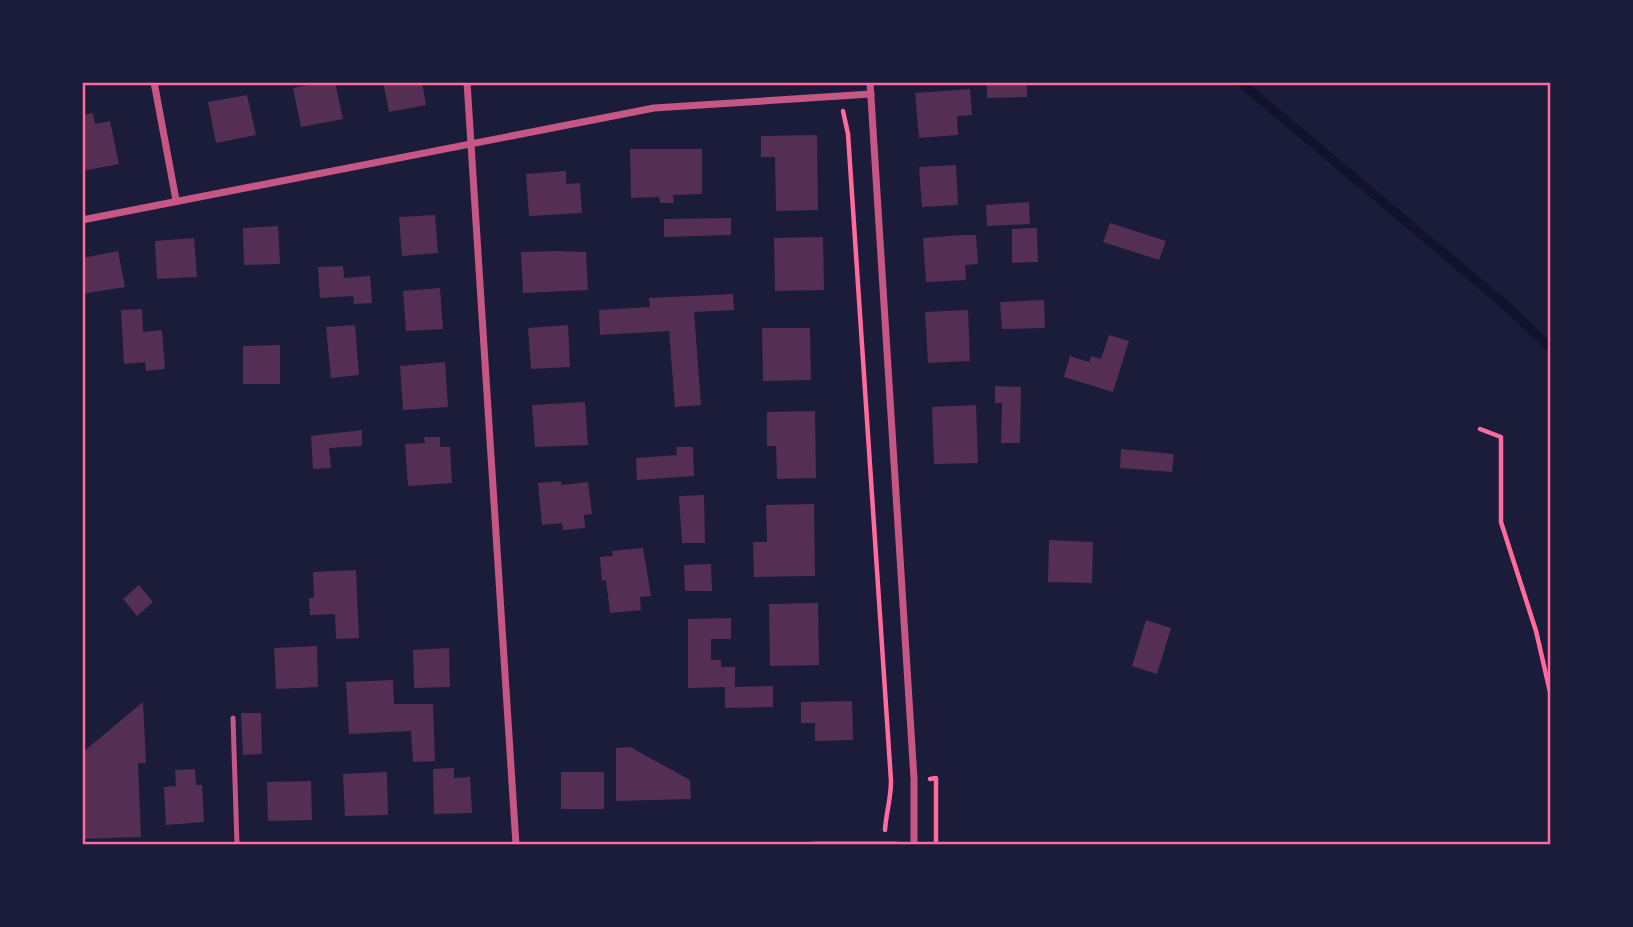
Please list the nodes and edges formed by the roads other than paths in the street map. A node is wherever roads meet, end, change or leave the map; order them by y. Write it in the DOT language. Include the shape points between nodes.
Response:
graph roads {
  1 [pos="154,82"];
  2 [pos="467,82"];
  3 [pos="870,82"];
  4 [pos="871,94"];
  5 [pos="471,143"];
  6 [pos="176,200"];
  7 [pos="82,220"];
  8 [pos="233,718"];
  9 [pos="237,845"];
  10 [pos="516,845"];
  11 [pos="814,845"];
  12 [pos="897,845"];
  13 [pos="914,845"];
  1 -- 6 [label="street"];
  2 -- 5 [label="street"];
  3 -- 4 [label="street"];
  4 -- 5 [label="street" via="654,108"];
  4 -- 13 [label="street" via="914,779"];
  5 -- 6 [label="street"];
  5 -- 10 [label="street"];
  6 -- 7 [label="street"];
  8 -- 9 [label="lane"];
  11 -- 12 [label="street"];
}
